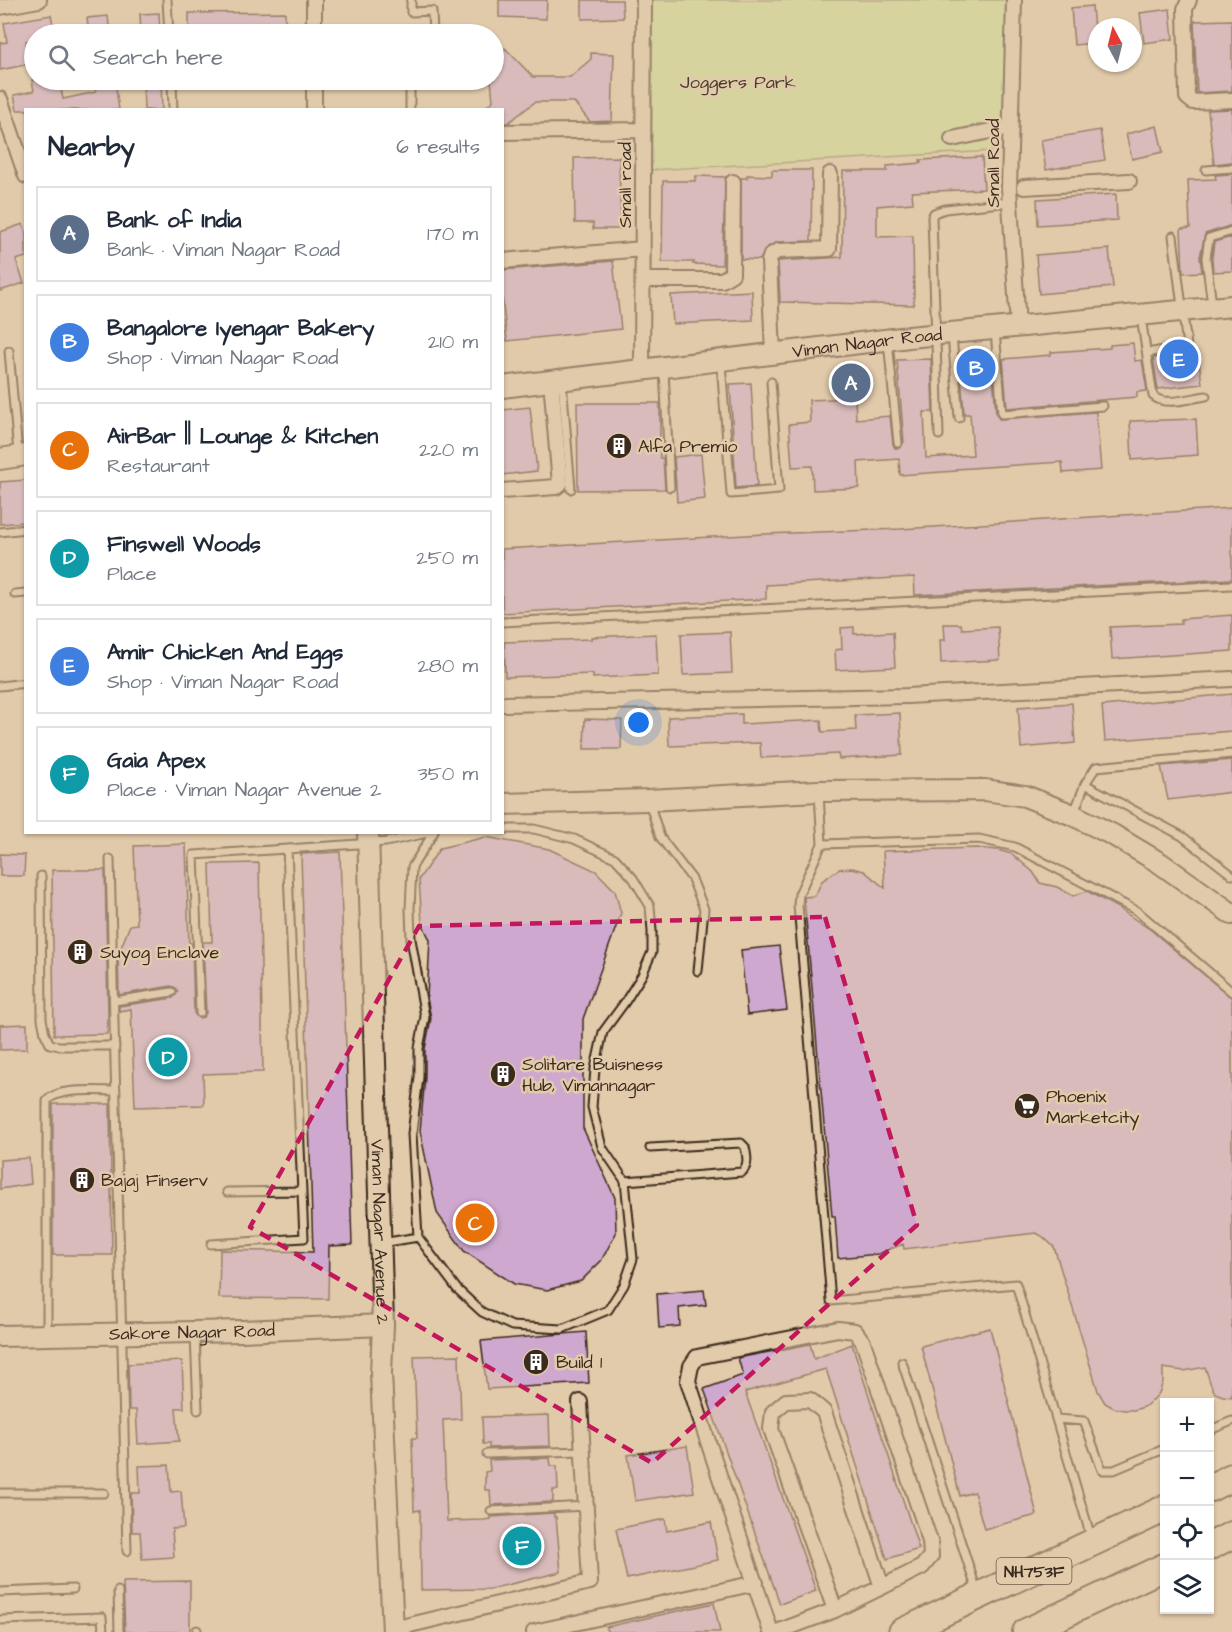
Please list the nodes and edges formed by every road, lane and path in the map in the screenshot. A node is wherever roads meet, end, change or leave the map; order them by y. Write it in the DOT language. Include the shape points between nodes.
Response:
graph roads {
  1 [pos="39,0"];
  2 [pos="167,0"];
  3 [pos="314,0"];
  4 [pos="411,0"];
  5 [pos="644,0"];
  6 [pos="1015,0"];
  7 [pos="1189,0"];
  8 [pos="0,7"];
  9 [pos="168,24"];
  10 [pos="314,24"];
  11 [pos="433,24"];
  12 [pos="172,90"];
  13 [pos="314,90"];
  14 [pos="410,90"];
  15 [pos="0,99"];
  16 [pos="1232,100"];
  17 [pos="173,108"];
  18 [pos="314,108"];
  19 [pos="410,108"];
  20 [pos="1010,127"];
  21 [pos="643,130"];
  22 [pos="504,132"];
  23 [pos="952,139"];
  24 [pos="1232,168"];
  25 [pos="24,170"];
  26 [pos="1206,170"];
  27 [pos="830,174"];
  28 [pos="1129,181"];
  29 [pos="733,182"];
  30 [pos="1024,187"];
  31 [pos="1009,188"];
  32 [pos="1010,202"];
  33 [pos="1232,231"];
  34 [pos="1173,236"];
  35 [pos="643,249"];
  36 [pos="504,261"];
  37 [pos="643,280"];
  38 [pos="1222,306"];
  39 [pos="1182,310"];
  40 [pos="1141,314"];
  41 [pos="1018,326"];
  42 [pos="995,329"];
  43 [pos="943,334"];
  44 [pos="888,340"];
  45 [pos="9,351"];
  46 [pos="1147,353"];
  47 [pos="773,354"];
  48 [pos="721,360"];
  49 [pos="664,367"];
  50 [pos="642,370"];
  51 [pos="557,380"];
  52 [pos="771,381"];
  53 [pos="504,383"];
  54 [pos="1206,396"];
  55 [pos="1103,406"];
  56 [pos="959,418"];
  57 [pos="939,435"];
  58 [pos="898,442"];
  59 [pos="14,456"];
  60 [pos="670,487"];
  61 [pos="571,489"];
  62 [pos="504,491"];
  63 [pos="24,529"];
  64 [pos="0,532"];
  65 [pos="1232,585"];
  66 [pos="24,592"];
  67 [pos="15,594"];
  68 [pos="504,622"];
  69 [pos="1232,679"];
  70 [pos="24,683"];
  71 [pos="0,686"];
  72 [pos="504,704"];
  73 [pos="1232,754"];
  74 [pos="1085,784"];
  75 [pos="818,791"];
  76 [pos="648,800"];
  77 [pos="504,804"];
  78 [pos="1073,815"];
  79 [pos="504,829"];
  80 [pos="424,834"];
  81 [pos="432,834"];
  82 [pos="368,838"];
  83 [pos="822,844"];
  84 [pos="287,849"];
  85 [pos="110,859"];
  86 [pos="1232,875"];
  87 [pos="41,876"];
  88 [pos="1232,914"];
  89 [pos="698,971"];
  90 [pos="172,992"];
  91 [pos="1232,992"];
  92 [pos="114,1001"];
  93 [pos="200,1013"];
  94 [pos="115,1046"];
  95 [pos="116,1091"];
  96 [pos="650,1148"];
  97 [pos="625,1181"];
  98 [pos="302,1191"];
  99 [pos="226,1192"];
  100 [pos="418,1237"];
  101 [pos="380,1243"];
  102 [pos="211,1244"];
  103 [pos="383,1325"];
  104 [pos="195,1332"];
  105 [pos="122,1334"];
  106 [pos="47,1335"];
  107 [pos="0,1336"];
  108 [pos="902,1362"];
  109 [pos="580,1402"];
  110 [pos="198,1410"];
  111 [pos="1056,1419"];
  112 [pos="1232,1421"];
  113 [pos="1214,1428"];
  114 [pos="583,1451"];
  115 [pos="1160,1451"];
  116 [pos="488,1454"];
  117 [pos="1232,1477"];
  118 [pos="1214,1486"];
  119 [pos="0,1493"];
  120 [pos="104,1493"];
  121 [pos="586,1506"];
  122 [pos="491,1511"];
  123 [pos="1160,1511"];
  124 [pos="1232,1535"];
  125 [pos="1092,1543"];
  126 [pos="1214,1543"];
  127 [pos="126,1551"];
  128 [pos="1160,1569"];
  129 [pos="756,1583"];
  130 [pos="882,1587"];
  131 [pos="73,1589"];
  132 [pos="118,1591"];
  133 [pos="0,1592"];
  134 [pos="979,1596"];
  135 [pos="835,1610"];
  136 [pos="0,1620"];
  137 [pos="393,1631"];
  138 [pos="103,1632"];
  139 [pos="119,1632"];
  140 [pos="534,1632"];
  141 [pos="771,1632"];
  142 [pos="777,1632"];
  143 [pos="902,1632"];
  144 [pos="1026,1632"];
  1 -- 8 [label="street"];
  2 -- 9 [label="lane"];
  3 -- 10 [label="street"];
  4 -- 11 [label="lane" via="411,12 432,11"];
  5 -- 21 [label="street, Small road"];
  6 -- 20 [label="street, Small Road"];
  7 -- 16 [label="street" via="1185,9 1187,97 1193,102"];
  12 -- 17 [label="lane"];
  13 -- 18 [label="street"];
  14 -- 19 [label="lane"];
  15 -- 25 [label="street"];
  20 -- 23 [label="street"];
  20 -- 31 [label="street, Small Road"];
  21 -- 22 [label="street"];
  21 -- 35 [label="street, Small road"];
  24 -- 26 [label="lane"];
  27 -- 47 [label="street" via="829,249 778,251 769,261"];
  28 -- 30 [label="street"];
  29 -- 37 [label="street" via="732,274 722,280"];
  30 -- 31 [label="lane"];
  31 -- 32 [label="street, Small Road"];
  32 -- 41 [label="street, Small Road"];
  32 -- 43 [label="lane" via="945,208 934,213"];
  33 -- 38 [label="lane" via="1209,238 1206,258"];
  34 -- 39 [label="lane"];
  35 -- 36 [label="street"];
  35 -- 37 [label="street, Small road"];
  37 -- 50 [label="street, Small road"];
  38 -- 39 [label="street, Viman Nagar Road"];
  39 -- 40 [label="street, Viman Nagar Road"];
  39 -- 46 [label="lane" via="1187,346"];
  40 -- 41 [label="street, Viman Nagar Road"];
  40 -- 46 [label="lane"];
  41 -- 42 [label="street, Viman Nagar Road"];
  42 -- 43 [label="street, Viman Nagar Road"];
  42 -- 55 [label="lane" via="1002,414"];
  43 -- 44 [label="street, Viman Nagar Road"];
  43 -- 56 [label="lane"];
  43 -- 57 [label="lane"];
  44 -- 47 [label="street, Viman Nagar Road"];
  44 -- 58 [label="lane"];
  45 -- 59 [label="lane"];
  46 -- 54 [label="lane" via="1153,396 1158,400"];
  47 -- 48 [label="street, Viman Nagar Road"];
  48 -- 49 [label="street, Viman Nagar Road"];
  48 -- 52 [label="lane" via="731,494 778,490"];
  49 -- 50 [label="street, Viman Nagar Road"];
  49 -- 60 [label="lane"];
  50 -- 51 [label="street, Viman Nagar Road"];
  51 -- 53 [label="street, Viman Nagar Road"];
  51 -- 61 [label="lane"];
  51 -- 62 [label="street" via="560,484"];
  63 -- 64 [label="lane"];
  65 -- 68 [label="lane"];
  66 -- 67 [label="lane"];
  69 -- 72 [label="street" via="907,696"];
  70 -- 71 [label="lane"];
  73 -- 74 [label="lane" via="1103,765 1092,771"];
  74 -- 78 [label="lane"];
  74 -- 86 [label="lane" via="1182,836"];
  75 -- 76 [label="street"];
  75 -- 78 [label="street" via="985,790 1025,796"];
  75 -- 83 [label="lane"];
  76 -- 77 [label="street"];
  76 -- 89 [label="lane" via="660,837 692,879 704,909"];
  78 -- 88 [label="street" via="1160,863"];
  79 -- 97 [label="lane" via="534,829 574,839 615,858 650,906 652,952 642,975 603,1032 595,1069 592,1107 602,1147"];
  80 -- 82 [label="lane" via="386,842"];
  81 -- 100 [label="lane" via="412,867 410,909 411,939 425,1017 412,1134"];
  82 -- 84 [label="lane"];
  82 -- 101 [label="street, Viman Nagar Avenue 2"];
  83 -- 91 [label="lane" via="979,840 1015,847 1137,911"];
  83 -- 111 [label="lane" via="799,894 798,905 831,1300 1016,1284"];
  84 -- 93 [label="lane" via="194,855"];
  84 -- 98 [label="lane"];
  85 -- 92 [label="lane"];
  87 -- 94 [label="lane" via="45,1034 50,1044 59,1046"];
  90 -- 92 [label="lane"];
  92 -- 94 [label="lane"];
  94 -- 95 [label="lane"];
  95 -- 105 [label="lane"];
  95 -- 106 [label="lane" via="62,1092 51,1095 47,1101"];
  96 -- 97 [label="lane" via="741,1143 745,1147 746,1168 742,1172"];
  97 -- 100 [label="lane" via="633,1259 624,1285 608,1310 562,1329 512,1326 482,1312 457,1289"];
  98 -- 99 [label="lane"];
  98 -- 102 [label="lane" via="304,1238"];
  100 -- 101 [label="lane"];
  101 -- 103 [label="street, Viman Nagar Avenue 2"];
  103 -- 104 [label="street, Sakore Nagar Road"];
  103 -- 137 [label="street, Viman Nagar Avenue 2" via="381,1373"];
  104 -- 105 [label="street, Sakore Nagar Road"];
  104 -- 110 [label="lane"];
  105 -- 106 [label="street, Sakore Nagar Road"];
  105 -- 127 [label="lane"];
  106 -- 107 [label="street, Sakore Nagar Road"];
  108 -- 134 [label="lane"];
  109 -- 114 [label="street"];
  111 -- 115 [label="lane" via="1084,1421 1102,1470 1114,1470"];
  111 -- 125 [label="lane"];
  112 -- 113 [label="lane"];
  114 -- 116 [label="lane"];
  114 -- 121 [label="street"];
  117 -- 118 [label="highway"];
  119 -- 120 [label="lane"];
  121 -- 122 [label="lane"];
  121 -- 137 [label="street" via="590,1582"];
  123 -- 125 [label="highway, NH753F"];
  124 -- 126 [label="highway"];
  125 -- 134 [label="highway, NH753F"];
  128 -- 144 [label="highway, NH753F"];
  129 -- 130 [label="street" via="688,1381 691,1366 697,1357 838,1329 855,1331 863,1342 930,1541 931,1556 922,1567"];
  129 -- 140 [label="street"];
  129 -- 141 [label="street"];
  130 -- 135 [label="street"];
  130 -- 135 [label="street" via="824,1412 810,1400 786,1401 773,1412 771,1429"];
  131 -- 133 [label="lane"];
  132 -- 139 [label="lane"];
  134 -- 143 [label="highway, NH753F"];
  135 -- 142 [label="street"];
  136 -- 138 [label="lane" via="102,1617"];
}
